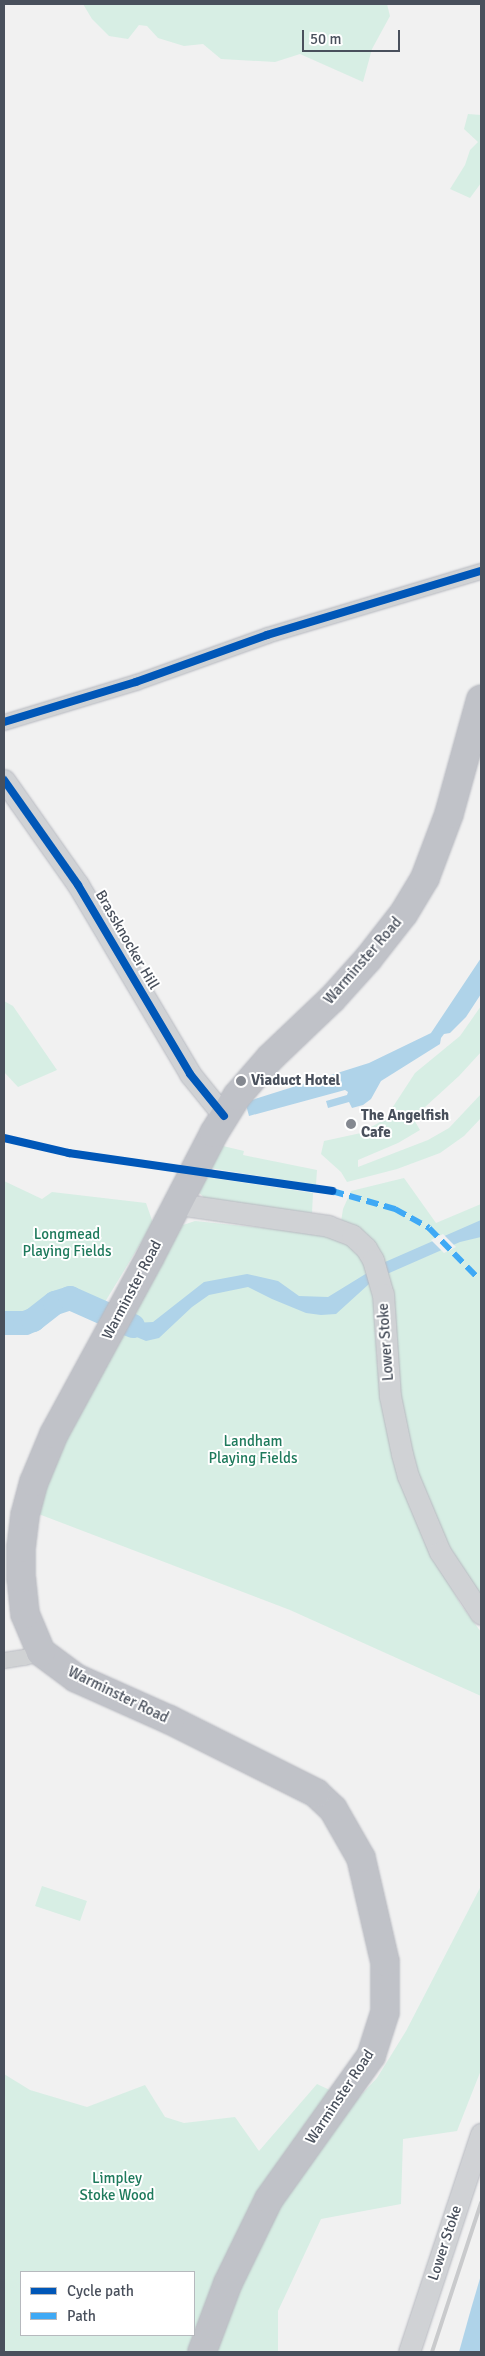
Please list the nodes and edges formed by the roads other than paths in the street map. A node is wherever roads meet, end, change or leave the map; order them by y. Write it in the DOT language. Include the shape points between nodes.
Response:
graph roads {
  1 [pos="481,571"];
  2 [pos="481,699"];
  3 [pos="4,722"];
  4 [pos="4,780"];
  5 [pos="225,1105"];
  6 [pos="178,1204"];
  7 [pos="481,1614"];
  8 [pos="41,1652"];
  9 [pos="4,1660"];
  10 [pos="481,2134"];
  11 [pos="202,2352"];
  12 [pos="409,2352"];
  1 -- 3 [label="street" via="268,635 136,682"];
  2 -- 5 [label="highway, Warminster Road" via="449,814 433,861 415,895 368,959 332,999"];
  4 -- 5 [label="main road, Brassknocker Hill" via="78,885 190,1074"];
  5 -- 6 [label="highway, Warminster Road"];
  6 -- 7 [label="main road, Lower Stoke" via="328,1226 360,1240 373,1260 380,1281 390,1396 402,1454 416,1498 440,1552"];
  6 -- 8 [label="highway, Warminster Road" via="42,1461 29,1498 20,1578 25,1614"];
  8 -- 9 [label="street"];
  8 -- 11 [label="highway, Warminster Road" via="76,1678 170,1720 316,1793 333,1809 361,1858 385,1962 385,2012 371,2056 268,2199 228,2283"];
  10 -- 12 [label="main road, Lower Stoke"];
}
